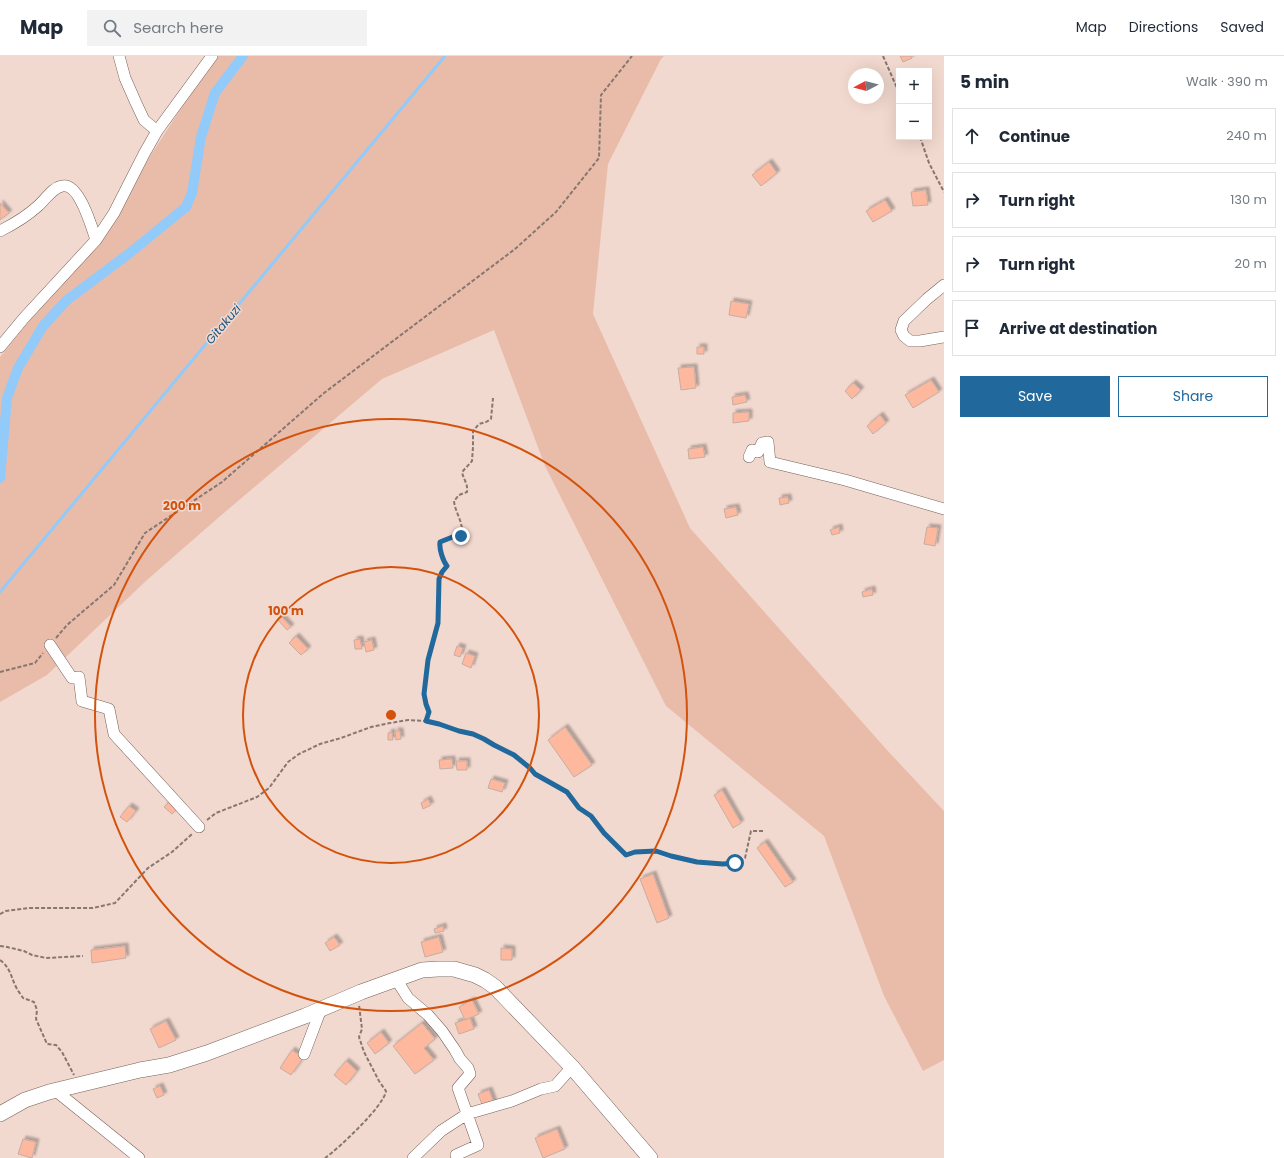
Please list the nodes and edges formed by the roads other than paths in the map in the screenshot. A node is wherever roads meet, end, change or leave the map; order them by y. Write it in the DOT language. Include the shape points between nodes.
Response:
graph roads {
  1 [pos="119,56"];
  2 [pos="212,56"];
  3 [pos="157,131"];
  4 [pos="0,231"];
  5 [pos="96,240"];
  6 [pos="944,285"];
  7 [pos="944,337"];
  8 [pos="0,348"];
  9 [pos="749,457"];
  10 [pos="944,509"];
  11 [pos="50,645"];
  12 [pos="199,827"];
  13 [pos="396,979"];
  14 [pos="321,1009"];
  15 [pos="304,1054"];
  16 [pos="572,1067"];
  17 [pos="56,1091"];
  18 [pos="0,1114"];
  19 [pos="467,1114"];
  20 [pos="456,1155"];
  21 [pos="139,1158"];
  22 [pos="413,1158"];
  23 [pos="650,1158"];
  1 -- 3 [label="street" via="125,78 144,120"];
  2 -- 3 [label="street"];
  3 -- 5 [label="street" via="114,213"];
  4 -- 5 [label="street" via="38,206 54,190 69,186 82,204"];
  5 -- 8 [label="street"];
  6 -- 7 [label="street" via="904,321 901,330 910,341"];
  9 -- 10 [label="street" via="752,450 758,452 762,443 768,442 770,462 846,480"];
  11 -- 12 [label="street" via="72,678 79,677 82,701 109,709 114,734"];
  13 -- 14 [label="main road"];
  13 -- 16 [label="main road" via="422,970 438,969 459,970 475,975 495,987"];
  13 -- 19 [label="street" via="408,998 437,1026 469,1070 470,1074 458,1088"];
  14 -- 15 [label="street"];
  14 -- 17 [label="main road" via="169,1065"];
  16 -- 19 [label="street" via="555,1086 541,1089 512,1102"];
  16 -- 23 [label="main road"];
  17 -- 18 [label="main road" via="29,1098"];
  17 -- 21 [label="street"];
  19 -- 20 [label="street" via="478,1145"];
  19 -- 22 [label="street" via="441,1131"];
}
